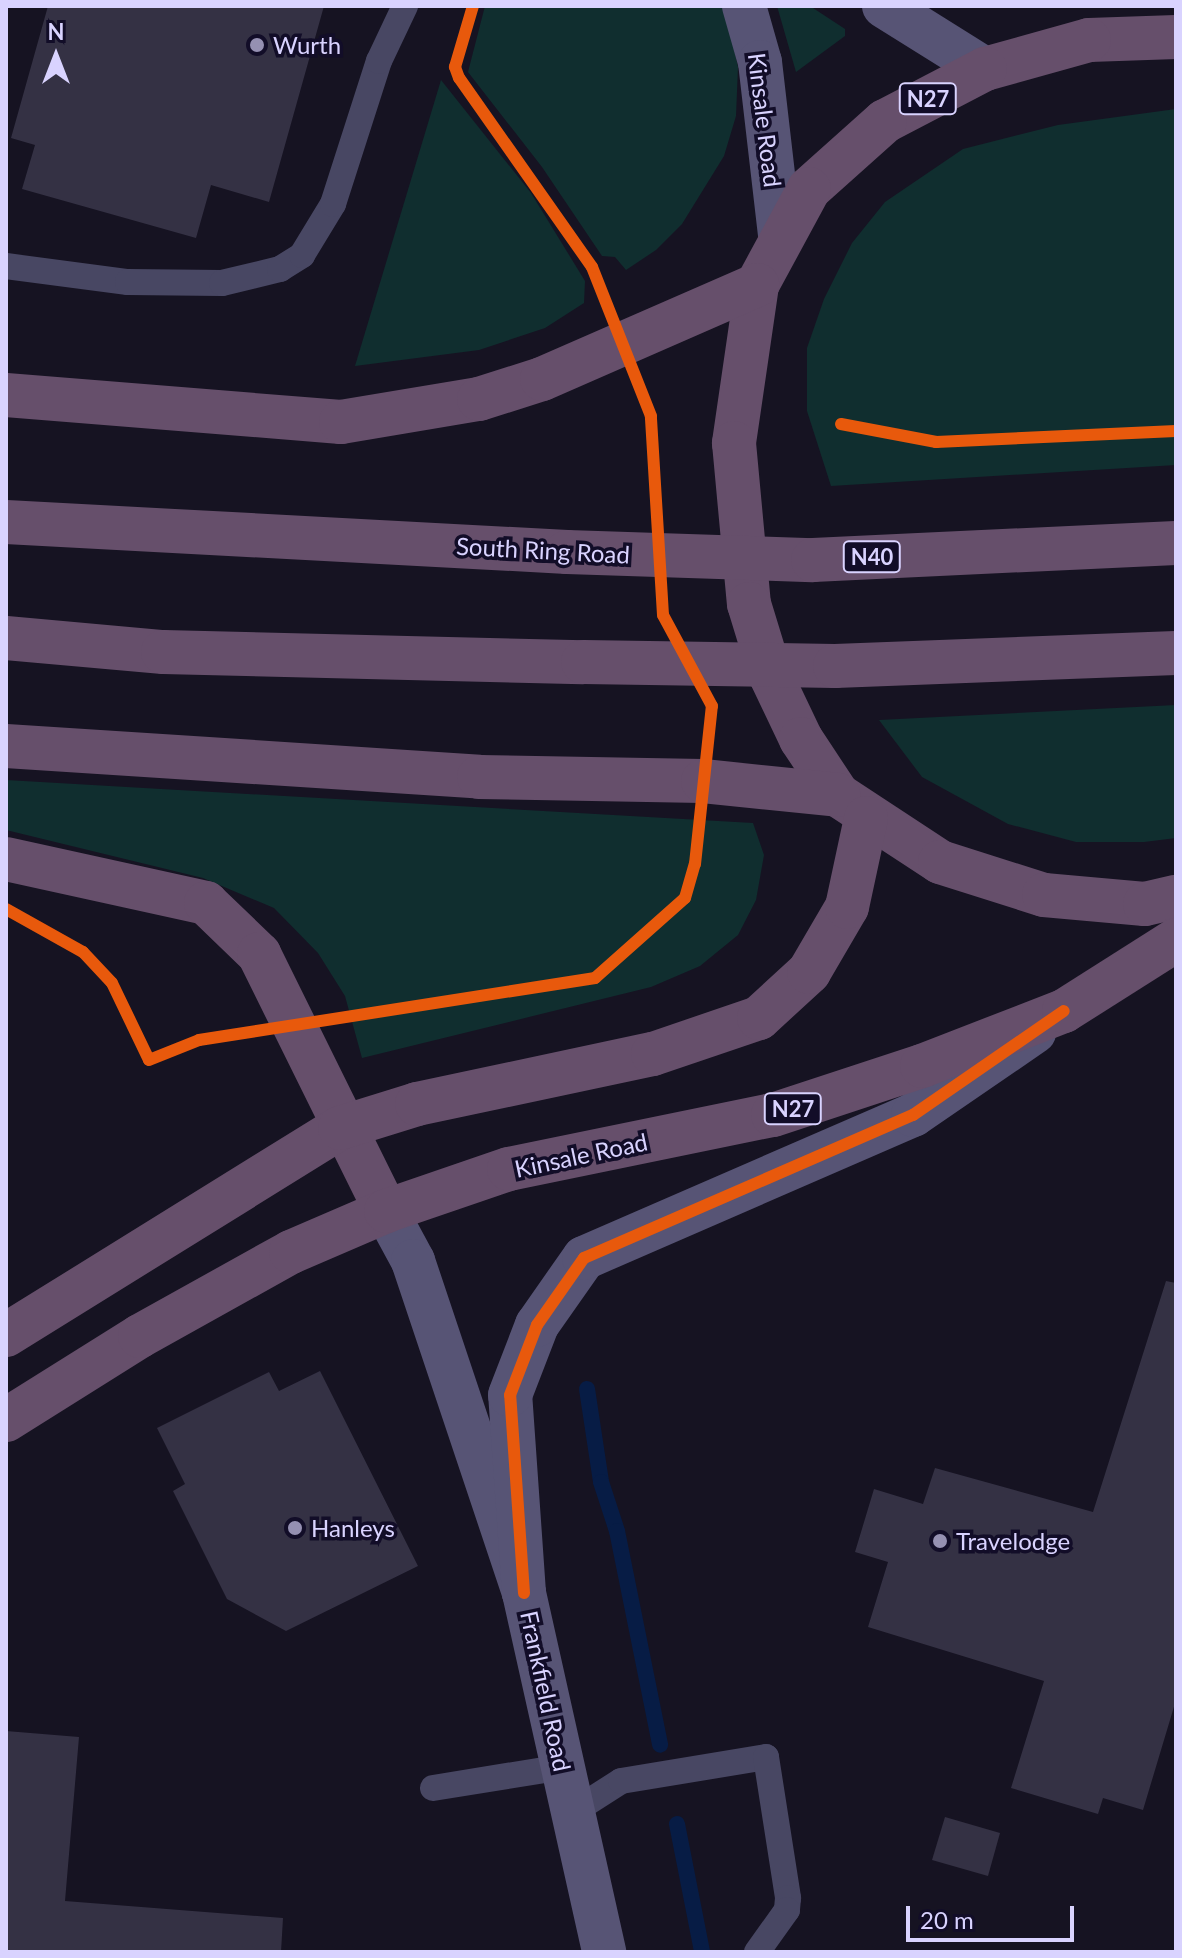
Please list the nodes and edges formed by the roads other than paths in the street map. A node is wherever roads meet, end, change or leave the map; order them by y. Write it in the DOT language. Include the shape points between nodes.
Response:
graph roads {
  1 [pos="405,6"];
  2 [pos="744,6"];
  3 [pos="884,6"];
  4 [pos="1176,37"];
  5 [pos="985,69"];
  6 [pos="780,236"];
  7 [pos="6,266"];
  8 [pos="757,285"];
  9 [pos="6,395"];
  10 [pos="6,522"];
  11 [pos="1176,543"];
  12 [pos="6,638"];
  13 [pos="1176,653"];
  14 [pos="6,746"];
  15 [pos="852,806"];
  16 [pos="6,859"];
  17 [pos="1176,897"];
  18 [pos="1176,940"];
  19 [pos="1064,1011"];
  20 [pos="340,1128"];
  21 [pos="386,1211"];
  22 [pos="6,1335"];
  23 [pos="6,1420"];
  24 [pos="524,1593"];
  25 [pos="562,1767"];
  26 [pos="433,1788"];
  27 [pos="571,1813"];
  28 [pos="604,1952"];
  29 [pos="757,1952"];
  1 -- 7 [label="lane" via="379,61 333,204 302,255 280,269 222,283 128,282"];
  2 -- 6 [label="street, Kinsale Road" via="760,62"];
  3 -- 5 [label="street"];
  4 -- 5 [label="highway, N27" via="1089,40"];
  5 -- 6 [label="highway, N27" via="885,121 809,189"];
  6 -- 8 [label="highway, N27"];
  8 -- 9 [label="highway" via="542,379 479,399 341,422"];
  8 -- 15 [label="highway, N27" via="734,443 749,604 771,676 801,739"];
  10 -- 11 [label="highway, South Ring Road / N40, bridge" via="813,560"];
  12 -- 13 [label="highway, bridge" via="163,652 835,666"];
  14 -- 15 [label="highway" via="169,761 479,777 703,781"];
  15 -- 17 [label="highway, N27" via="940,862 1044,895 1145,904"];
  15 -- 20 [label="highway" via="847,907 809,972 759,1018 653,1054 417,1104"];
  16 -- 20 [label="highway" via="206,903 259,954"];
  18 -- 19 [label="highway, Kinsale Road / N27"];
  19 -- 21 [label="highway, Kinsale Road / N27" via="773,1115 509,1169"];
  19 -- 24 [label="street" via="913,1115 584,1258 537,1325 510,1395"];
  20 -- 21 [label="highway"];
  20 -- 22 [label="highway"];
  21 -- 23 [label="highway, Kinsale Road / N27" via="291,1252 140,1336"];
  21 -- 24 [label="street, Frankfield Road" via="413,1261"];
  24 -- 25 [label="street, Frankfield Road"];
  25 -- 26 [label="lane"];
  25 -- 27 [label="street, Frankfield Road"];
  27 -- 28 [label="street, Frankfield Road"];
  27 -- 29 [label="lane" via="621,1781 766,1757 788,1898 787,1910"];
}
